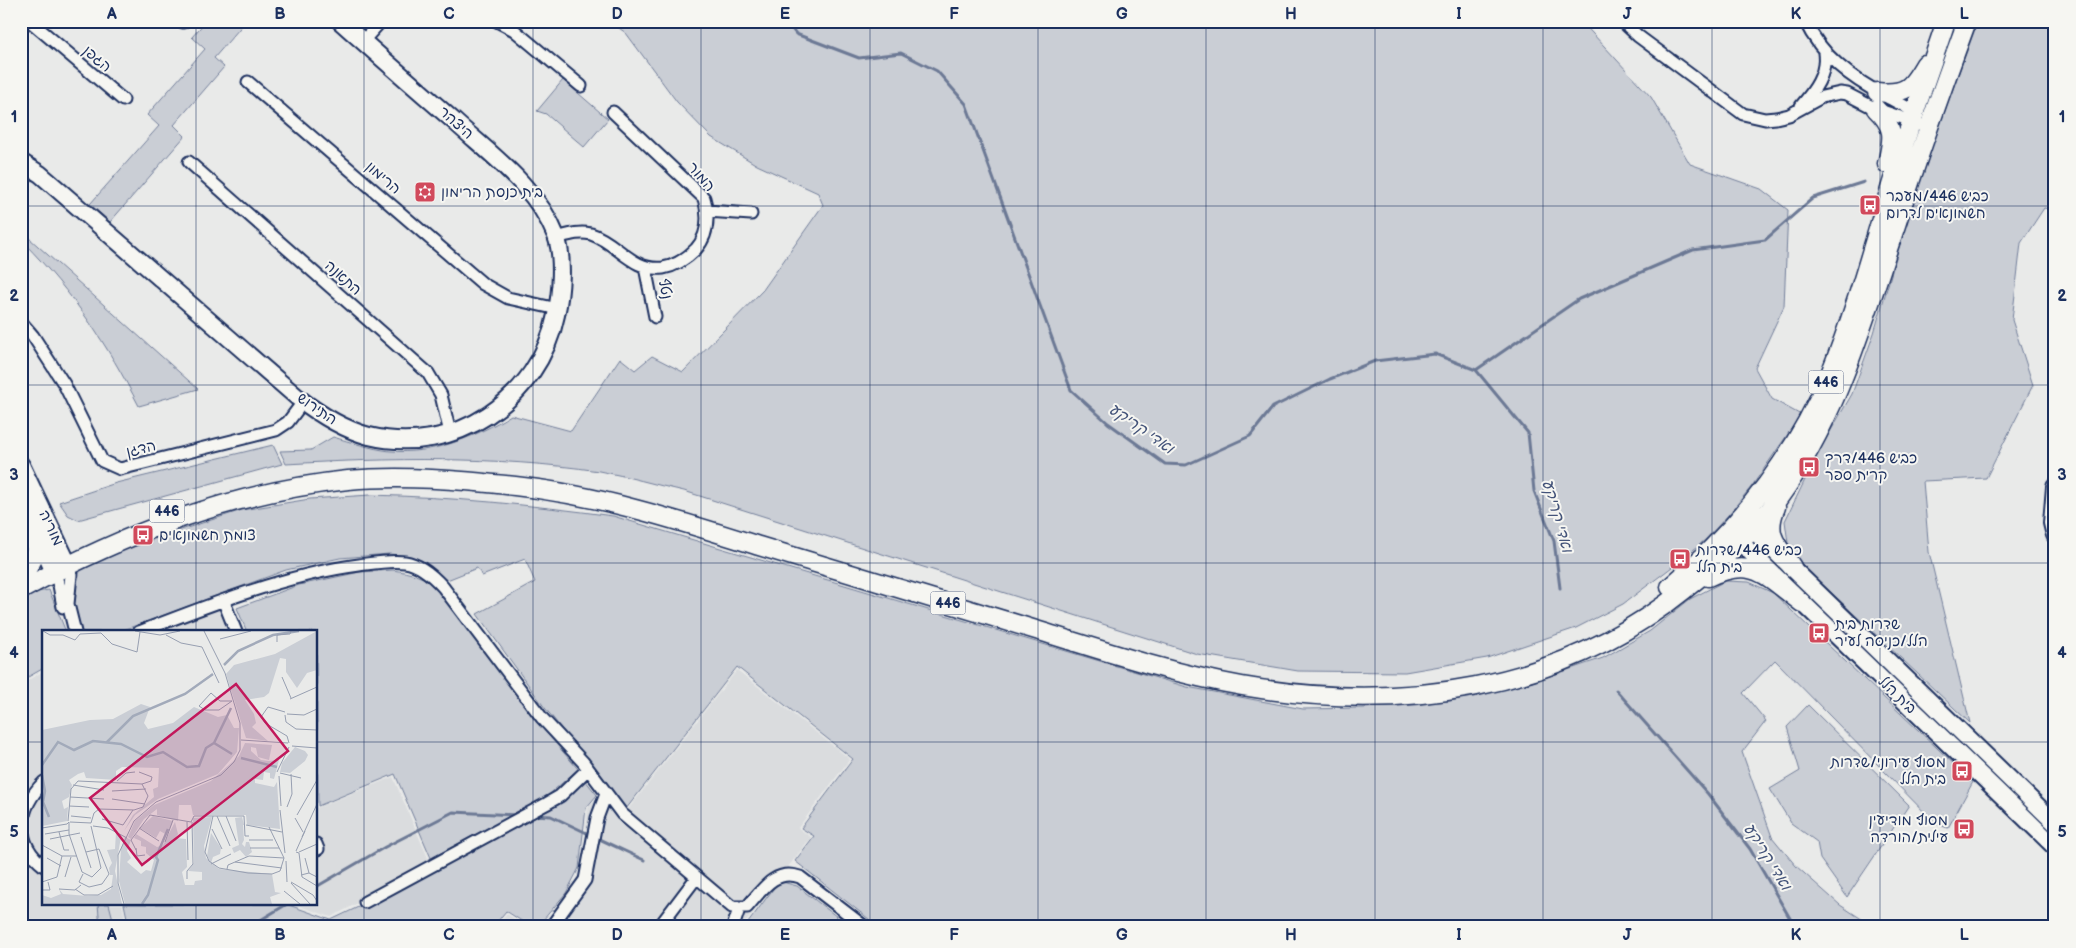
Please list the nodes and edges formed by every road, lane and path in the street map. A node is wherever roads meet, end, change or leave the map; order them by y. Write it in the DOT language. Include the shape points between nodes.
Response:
graph roads {
  1 [pos="30,21"];
  2 [pos="340,21"];
  3 [pos="381,21"];
  4 [pos="497,21"];
  5 [pos="1622,21"];
  6 [pos="1805,21"];
  7 [pos="1946,21"];
  8 [pos="1967,21"];
  9 [pos="363,42"];
  10 [pos="1939,43"];
  11 [pos="1824,53"];
  12 [pos="248,82"];
  13 [pos="581,86"];
  14 [pos="123,100"];
  15 [pos="1876,101"];
  16 [pos="613,112"];
  17 [pos="1794,112"];
  18 [pos="1913,118"];
  19 [pos="1929,125"];
  20 [pos="21,162"];
  21 [pos="189,162"];
  22 [pos="707,211"];
  23 [pos="751,214"];
  24 [pos="557,238"];
  25 [pos="1873,248"];
  26 [pos="645,267"];
  27 [pos="558,309"];
  28 [pos="655,317"];
  29 [pos="21,322"];
  30 [pos="304,402"];
  31 [pos="450,434"];
  32 [pos="21,464"];
  33 [pos="2055,486"];
  34 [pos="1781,496"];
  35 [pos="21,500"];
  36 [pos="1734,524"];
  37 [pos="34,528"];
  38 [pos="1753,530"];
  39 [pos="2055,535"];
  40 [pos="1740,542"];
  41 [pos="58,563"];
  42 [pos="1792,567"];
  43 [pos="21,576"];
  44 [pos="1691,585"];
  45 [pos="21,590"];
  46 [pos="224,602"];
  47 [pos="1802,603"];
  48 [pos="74,629"];
  49 [pos="145,630"];
  50 [pos="235,630"];
  51 [pos="588,769"];
  52 [pos="42,784"];
  53 [pos="606,794"];
  54 [pos="2055,823"];
  55 [pos="2055,847"];
  56 [pos="42,865"];
  57 [pos="696,878"];
  58 [pos="366,902"];
  59 [pos="739,909"];
  60 [pos="551,927"];
  61 [pos="659,927"];
  62 [pos="733,927"];
  63 [pos="865,927"];
  1 -- 14 [label="street, הגפן"];
  2 -- 9 [label="street, היצהר"];
  3 -- 9 [label="street"];
  4 -- 13 [label="street" via="514,30"];
  5 -- 17 [label="street" via="1744,114 1765,119"];
  6 -- 11 [label="street"];
  7 -- 10 [label="main road, 446"];
  8 -- 19 [label="main road, 446"];
  9 -- 24 [label="street, היצהר" via="525,186 538,202"];
  10 -- 15 [label="main road" via="1914,83 1904,91"];
  10 -- 18 [label="main road, 446"];
  11 -- 15 [label="street"];
  11 -- 17 [label="street" via="1823,72 1807,99"];
  12 -- 27 [label="street, הרימון" via="484,284 508,298"];
  15 -- 17 [label="street" via="1840,93 1822,97"];
  15 -- 18 [label="street"];
  15 -- 18 [label="street"];
  15 -- 25 [label="main road" via="1893,138"];
  16 -- 22 [label="street, המור" via="694,186 704,198"];
  18 -- 19 [label="street"];
  18 -- 25 [label="main road, 446"];
  19 -- 34 [label="main road, 446" via="1846,373 1822,424"];
  20 -- 30 [label="street, התירוש" via="40,174"];
  21 -- 31 [label="street, התאנה" via="428,373 441,395"];
  22 -- 23 [label="street"];
  22 -- 26 [label="street, המור" via="707,225 694,250 670,266"];
  24 -- 26 [label="street" via="578,232 591,234"];
  24 -- 27 [label="street, התירוש"];
  25 -- 36 [label="main road, 446" via="1842,343 1818,400 1779,469"];
  26 -- 28 [label="street, נטף"];
  27 -- 31 [label="street, התירוש" via="550,341 520,390 475,424"];
  29 -- 30 [label="street, הדגן" via="64,384 102,461 120,470 276,430 288,422"];
  30 -- 31 [label="street, התירוש" via="330,421 369,436 410,440"];
  32 -- 41 [label="street, מוריה"];
  33 -- 39 [label="street" via="2052,523"];
  34 -- 38 [label="main road, 446"];
  34 -- 42 [label="main road" via="1770,528 1772,537"];
  35 -- 37 [label="street, מוריה"];
  36 -- 38 [label="street"];
  36 -- 40 [label="street"];
  36 -- 41 [label="main road, 446" via="1696,564 1659,596 1626,620 1581,644 1522,666 1454,681 1352,687 1239,676 1142,652 696,516 596,490 523,477 390,468 276,481 230,491 152,515"];
  37 -- 41 [label="street, מוריה"];
  37 -- 43 [label="main road" via="36,553"];
  38 -- 40 [label="main road, 446"];
  38 -- 42 [label="street, בית הלל"];
  40 -- 44 [label="main road, 446"];
  40 -- 47 [label="street, בית הלל"];
  41 -- 43 [label="main road, 446"];
  41 -- 44 [label="main road, 446" via="166,521 233,500 277,491 350,480 390,478 522,486 693,525 1139,662 1238,685 1352,697 1455,691 1525,676 1610,640 1663,608"];
  41 -- 45 [label="main road, 446"];
  41 -- 48 [label="street" via="63,607"];
  42 -- 54 [label="street, בית הלל"];
  44 -- 47 [label="main road" via="1743,566 1766,576"];
  46 -- 49 [label="street"];
  46 -- 50 [label="street"];
  46 -- 51 [label="street" via="340,568 388,562 406,562 420,567 443,587 542,718"];
  47 -- 55 [label="street, בית הלל"];
  51 -- 53 [label="street"];
  51 -- 58 [label="street" via="560,796"];
  52 -- 56 [label="street" via="26,805 23,820 23,838"];
  53 -- 57 [label="street" via="636,827"];
  53 -- 60 [label="street" via="596,818 585,880"];
  57 -- 59 [label="street"];
  57 -- 61 [label="street"];
  59 -- 62 [label="street"];
  59 -- 63 [label="street" via="747,907 772,879 781,874 792,874"];
}
